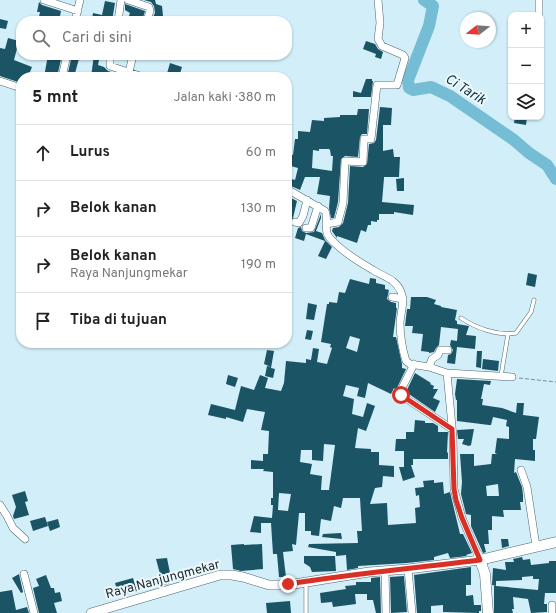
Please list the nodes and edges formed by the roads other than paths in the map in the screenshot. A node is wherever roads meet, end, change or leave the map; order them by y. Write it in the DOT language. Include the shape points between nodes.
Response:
graph roads {
  1 [pos="44,0"];
  2 [pos="80,0"];
  3 [pos="121,0"];
  4 [pos="128,0"];
  5 [pos="378,0"];
  6 [pos="539,0"];
  7 [pos="78,11"];
  8 [pos="539,12"];
  9 [pos="76,16"];
  10 [pos="119,16"];
  11 [pos="148,16"];
  12 [pos="66,60"];
  13 [pos="110,60"];
  14 [pos="132,60"];
  15 [pos="63,72"];
  16 [pos="129,72"];
  17 [pos="0,80"];
  18 [pos="16,86"];
  19 [pos="292,192"];
  20 [pos="307,200"];
  21 [pos="318,206"];
  22 [pos="295,222"];
  23 [pos="326,224"];
  24 [pos="306,228"];
  25 [pos="392,298"];
  26 [pos="403,299"];
  27 [pos="534,300"];
  28 [pos="461,318"];
  29 [pos="508,334"];
  30 [pos="448,350"];
  31 [pos="414,364"];
  32 [pos="429,367"];
  33 [pos="447,373"];
  34 [pos="501,376"];
  35 [pos="512,378"];
  36 [pos="452,429"];
  37 [pos="521,470"];
  38 [pos="0,505"];
  39 [pos="25,539"];
  40 [pos="556,542"];
  41 [pos="536,546"];
  42 [pos="479,557"];
  43 [pos="408,569"];
  44 [pos="385,571"];
  45 [pos="24,574"];
  46 [pos="306,582"];
  47 [pos="34,613"];
  48 [pos="91,613"];
  49 [pos="306,613"];
  50 [pos="386,613"];
  51 [pos="412,613"];
  52 [pos="488,613"];
  1 -- 7 [label="street"];
  2 -- 7 [label="street"];
  3 -- 10 [label="street"];
  4 -- 11 [label="street" via="149,7"];
  5 -- 23 [label="street" via="378,39 382,46 405,58 398,85 377,85 371,138 364,139 363,162 345,160 343,203 338,222"];
  6 -- 8 [label="street"];
  7 -- 9 [label="street"];
  12 -- 15 [label="street"];
  13 -- 16 [label="street" via="110,66"];
  14 -- 16 [label="street"];
  17 -- 18 [label="street"];
  19 -- 20 [label="street"];
  20 -- 21 [label="street"];
  20 -- 22 [label="street" via="299,224"];
  21 -- 23 [label="street" via="326,212"];
  21 -- 24 [label="street" via="311,228"];
  23 -- 26 [label="street" via="330,238 341,248 363,264 396,282"];
  25 -- 26 [label="street"];
  26 -- 31 [label="street" via="400,320 402,346 406,361"];
  27 -- 29 [label="lane" via="531,312 516,333"];
  28 -- 29 [label="lane" via="484,330"];
  29 -- 34 [label="lane"];
  30 -- 32 [label="street" via="440,350"];
  31 -- 32 [label="street"];
  31 -- 36 [label="street" via="400,392 401,395"];
  32 -- 33 [label="street"];
  33 -- 34 [label="street"];
  33 -- 36 [label="street"];
  34 -- 35 [label="street"];
  36 -- 42 [label="street" via="456,500"];
  37 -- 41 [label="street" via="527,487"];
  38 -- 39 [label="street" via="13,528"];
  40 -- 41 [label="main road, Raya Nanjungmekar"];
  41 -- 42 [label="main road, Raya Nanjungmekar"];
  42 -- 43 [label="street, Raya Nanjungmekar"];
  42 -- 52 [label="main road" via="485,574"];
  43 -- 44 [label="street, Raya Nanjungmekar"];
  43 -- 51 [label="street"];
  44 -- 46 [label="street, Raya Nanjungmekar"];
  44 -- 50 [label="street"];
  45 -- 47 [label="street"];
  46 -- 48 [label="street, Raya Nanjungmekar" via="269,585 243,577 220,576"];
  46 -- 49 [label="lane"];
}
